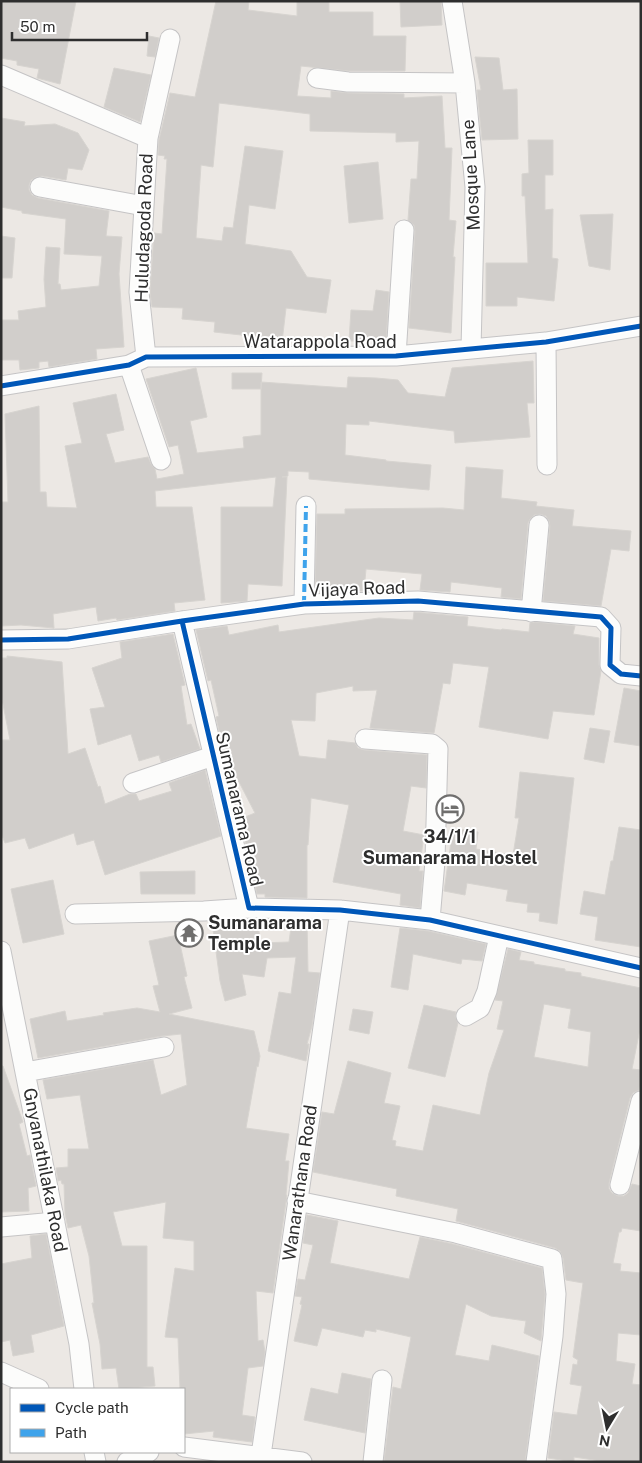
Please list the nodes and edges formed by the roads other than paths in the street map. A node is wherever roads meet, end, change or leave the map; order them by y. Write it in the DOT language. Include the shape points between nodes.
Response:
graph roads {
  1 [pos="452,1"];
  2 [pos="170,39"];
  3 [pos="1,76"];
  4 [pos="318,78"];
  5 [pos="465,83"];
  6 [pos="148,138"];
  7 [pos="40,188"];
  8 [pos="144,206"];
  9 [pos="404,230"];
  10 [pos="641,326"];
  11 [pos="546,342"];
  12 [pos="471,349"];
  13 [pos="396,356"];
  14 [pos="146,357"];
  15 [pos="129,365"];
  16 [pos="1,386"];
  17 [pos="160,460"];
  18 [pos="547,465"];
  19 [pos="306,506"];
  20 [pos="539,525"];
  21 [pos="304,604"];
  22 [pos="531,612"];
  23 [pos="182,620"];
  24 [pos="1,640"];
  25 [pos="641,676"];
  26 [pos="365,739"];
  27 [pos="213,756"];
  28 [pos="134,783"];
  29 [pos="248,908"];
  30 [pos="340,910"];
  31 [pos="75,914"];
  32 [pos="430,920"];
  33 [pos="499,936"];
  34 [pos="1,951"];
  35 [pos="641,968"];
  36 [pos="466,1016"];
  37 [pos="164,1047"];
  38 [pos="25,1072"];
  39 [pos="641,1101"];
  40 [pos="620,1185"];
  41 [pos="297,1201"];
  42 [pos="55,1222"];
  43 [pos="1,1227"];
  44 [pos="1,1372"];
  45 [pos="382,1380"];
  46 [pos="37,1388"];
  47 [pos="84,1388"];
  48 [pos="185,1447"];
  49 [pos="148,1453"];
  50 [pos="261,1459"];
  51 [pos="127,1462"];
  52 [pos="302,1462"];
  53 [pos="373,1462"];
  54 [pos="536,1462"];
  1 -- 5 [label="street, Mosque Lane"];
  2 -- 6 [label="street"];
  3 -- 6 [label="street, Huludagoda Road"];
  4 -- 5 [label="street" via="348,82"];
  5 -- 12 [label="street, Mosque Lane" via="475,187"];
  6 -- 8 [label="street, Huludagoda Road"];
  7 -- 8 [label="street"];
  8 -- 14 [label="street, Huludagoda Road" via="139,292"];
  9 -- 13 [label="street"];
  10 -- 11 [label="street, Watarappola Road"];
  11 -- 12 [label="street, Watarappola Road"];
  11 -- 18 [label="street"];
  12 -- 13 [label="street, Watarappola Road"];
  13 -- 14 [label="street, Watarappola Road"];
  14 -- 15 [label="street, Watarappola Road"];
  15 -- 16 [label="street, Watarappola Road"];
  15 -- 17 [label="street"];
  19 -- 21 [label="street"];
  20 -- 22 [label="street"];
  21 -- 22 [label="street, Vijaya Road" via="418,601"];
  21 -- 23 [label="street, Vijaya Road"];
  22 -- 25 [label="street, Vijaya Road" via="600,617 611,628 610,665 621,674"];
  23 -- 24 [label="street, Vijaya Road" via="68,639"];
  23 -- 27 [label="street, Sumanarama Road"];
  26 -- 32 [label="street" via="432,744 438,749"];
  27 -- 28 [label="street"];
  27 -- 29 [label="street, Sumanarama Road"];
  29 -- 30 [label="street, Sumanarama Road"];
  29 -- 31 [label="street"];
  30 -- 32 [label="street, Sumanarama Road"];
  30 -- 41 [label="street, Wanarathana Road"];
  32 -- 33 [label="street, Sumanarama Road"];
  33 -- 35 [label="street, Sumanarama Road"];
  33 -- 36 [label="street" via="480,1008"];
  34 -- 38 [label="street, Gnyanathilaka Road"];
  37 -- 38 [label="street"];
  38 -- 42 [label="street, Gnyanathilaka Road"];
  39 -- 40 [label="street"];
  41 -- 50 [label="street, Wanarathana Road"];
  41 -- 54 [label="street" via="456,1233 552,1259 556,1294 553,1336"];
  42 -- 43 [label="street"];
  42 -- 47 [label="street, Gnyanathilaka Road" via="79,1344"];
  44 -- 46 [label="street"];
  45 -- 53 [label="street"];
  48 -- 50 [label="street"];
  49 -- 51 [label="street"];
  50 -- 52 [label="street"];
}
